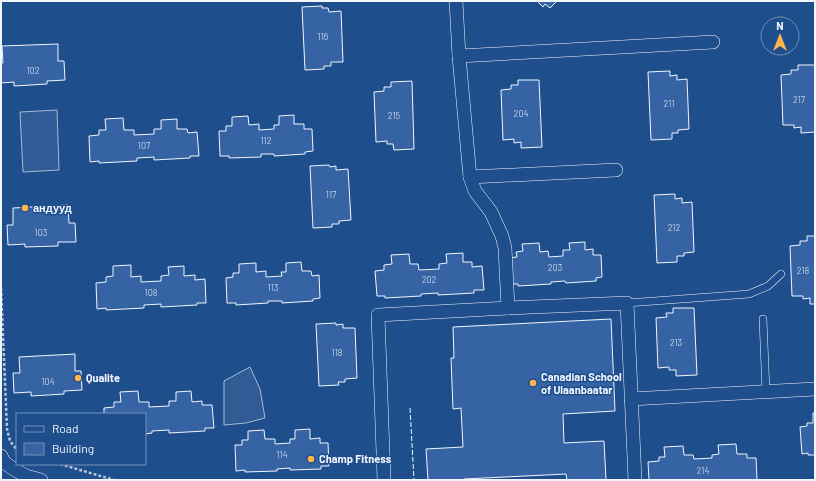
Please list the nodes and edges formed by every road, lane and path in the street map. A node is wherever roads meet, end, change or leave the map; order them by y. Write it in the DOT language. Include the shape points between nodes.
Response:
graph roads {
  1 [pos="456,1"];
  2 [pos="713,42"];
  3 [pos="459,56"];
  4 [pos="616,170"];
  5 [pos="470,177"];
  6 [pos="781,274"];
  7 [pos="1,288"];
  8 [pos="627,303"];
  9 [pos="508,308"];
  10 [pos="763,319"];
  11 [pos="815,389"];
  12 [pos="766,392"];
  13 [pos="631,398"];
  14 [pos="16,449"];
  15 [pos="2,460"];
  16 [pos="63,465"];
  17 [pos="41,480"];
  18 [pos="114,480"];
  19 [pos="384,480"];
  20 [pos="635,480"];
  1 -- 3 [label="street"];
  2 -- 3 [label="street"];
  3 -- 5 [label="street"];
  4 -- 5 [label="street"];
  5 -- 9 [label="street" via="475,191 490,212 502,236"];
  6 -- 8 [label="lane" via="768,286 749,294"];
  7 -- 14 [label="path" via="7,429 10,441"];
  8 -- 9 [label="street"];
  8 -- 13 [label="street"];
  9 -- 19 [label="street" via="378,315"];
  10 -- 12 [label="lane"];
  11 -- 12 [label="street"];
  12 -- 13 [label="street"];
  13 -- 20 [label="street"];
  15 -- 17 [label="street" via="26,476"];
  16 -- 18 [label="path"];
}
